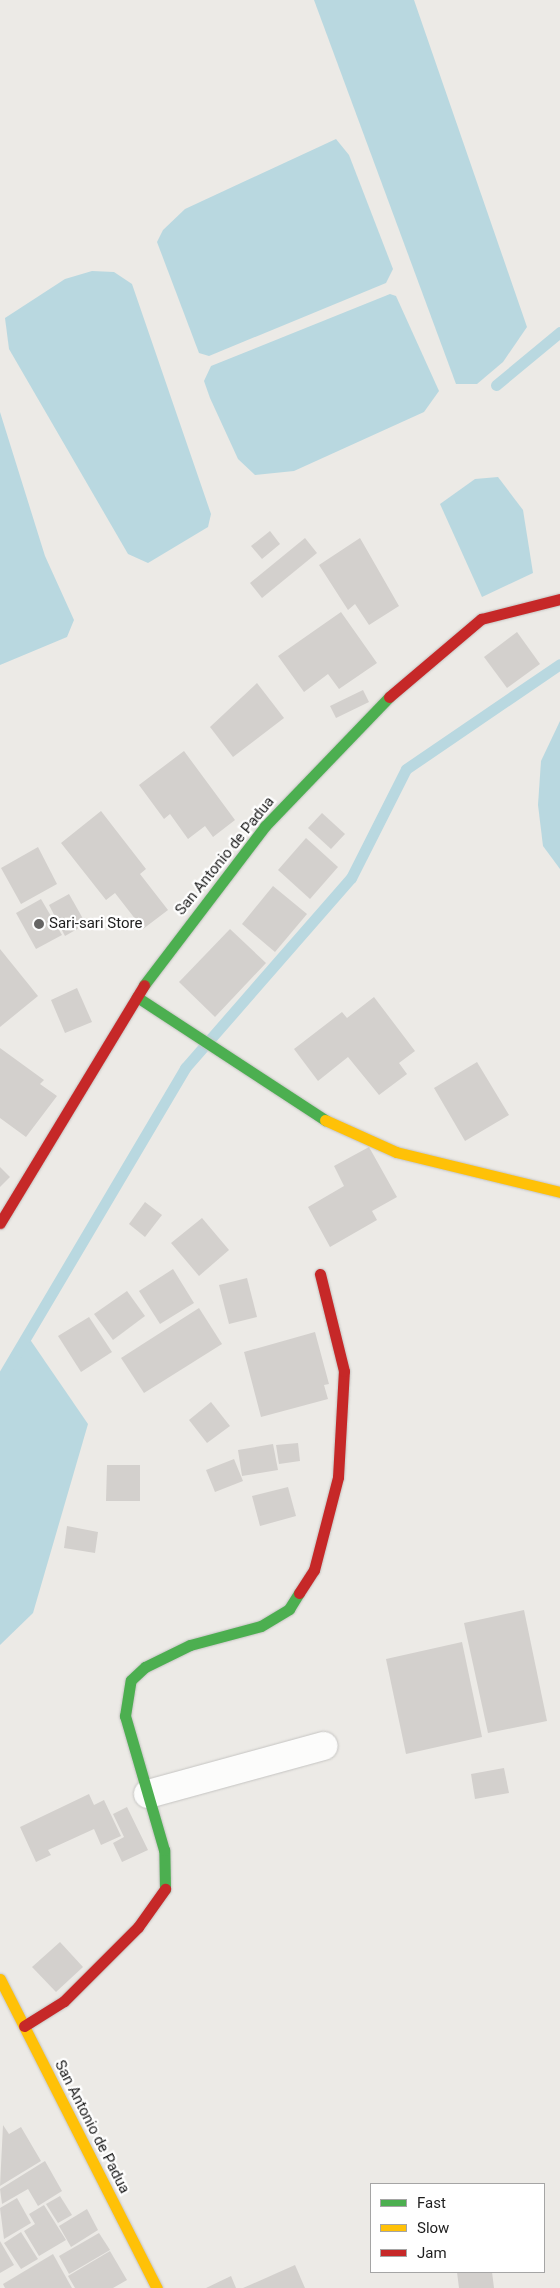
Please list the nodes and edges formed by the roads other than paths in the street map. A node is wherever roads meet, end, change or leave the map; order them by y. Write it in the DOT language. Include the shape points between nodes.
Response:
graph roads {
  1 [pos="560,599"];
  2 [pos="138,996"];
  3 [pos="560,1192"];
  4 [pos="0,1223"];
  5 [pos="320,1274"];
  6 [pos="324,1746"];
  7 [pos="148,1794"];
  8 [pos="0,1979"];
  9 [pos="24,2026"];
  10 [pos="157,2288"];
  1 -- 2 [label="street, San Antonio de Padua" via="481,618 388,698 265,826 158,962"];
  2 -- 3 [label="street" via="332,1125 396,1152"];
  2 -- 4 [label="street, San Antonio de Padua"];
  5 -- 7 [label="street" via="344,1371 338,1477 314,1570 289,1609 261,1626 190,1645 145,1667 131,1680 125,1716"];
  6 -- 7 [label="street"];
  7 -- 9 [label="street" via="164,1850 165,1890 138,1927 64,2001"];
  8 -- 9 [label="street, San Antonio de Padua"];
  9 -- 10 [label="street, San Antonio de Padua"];
}
